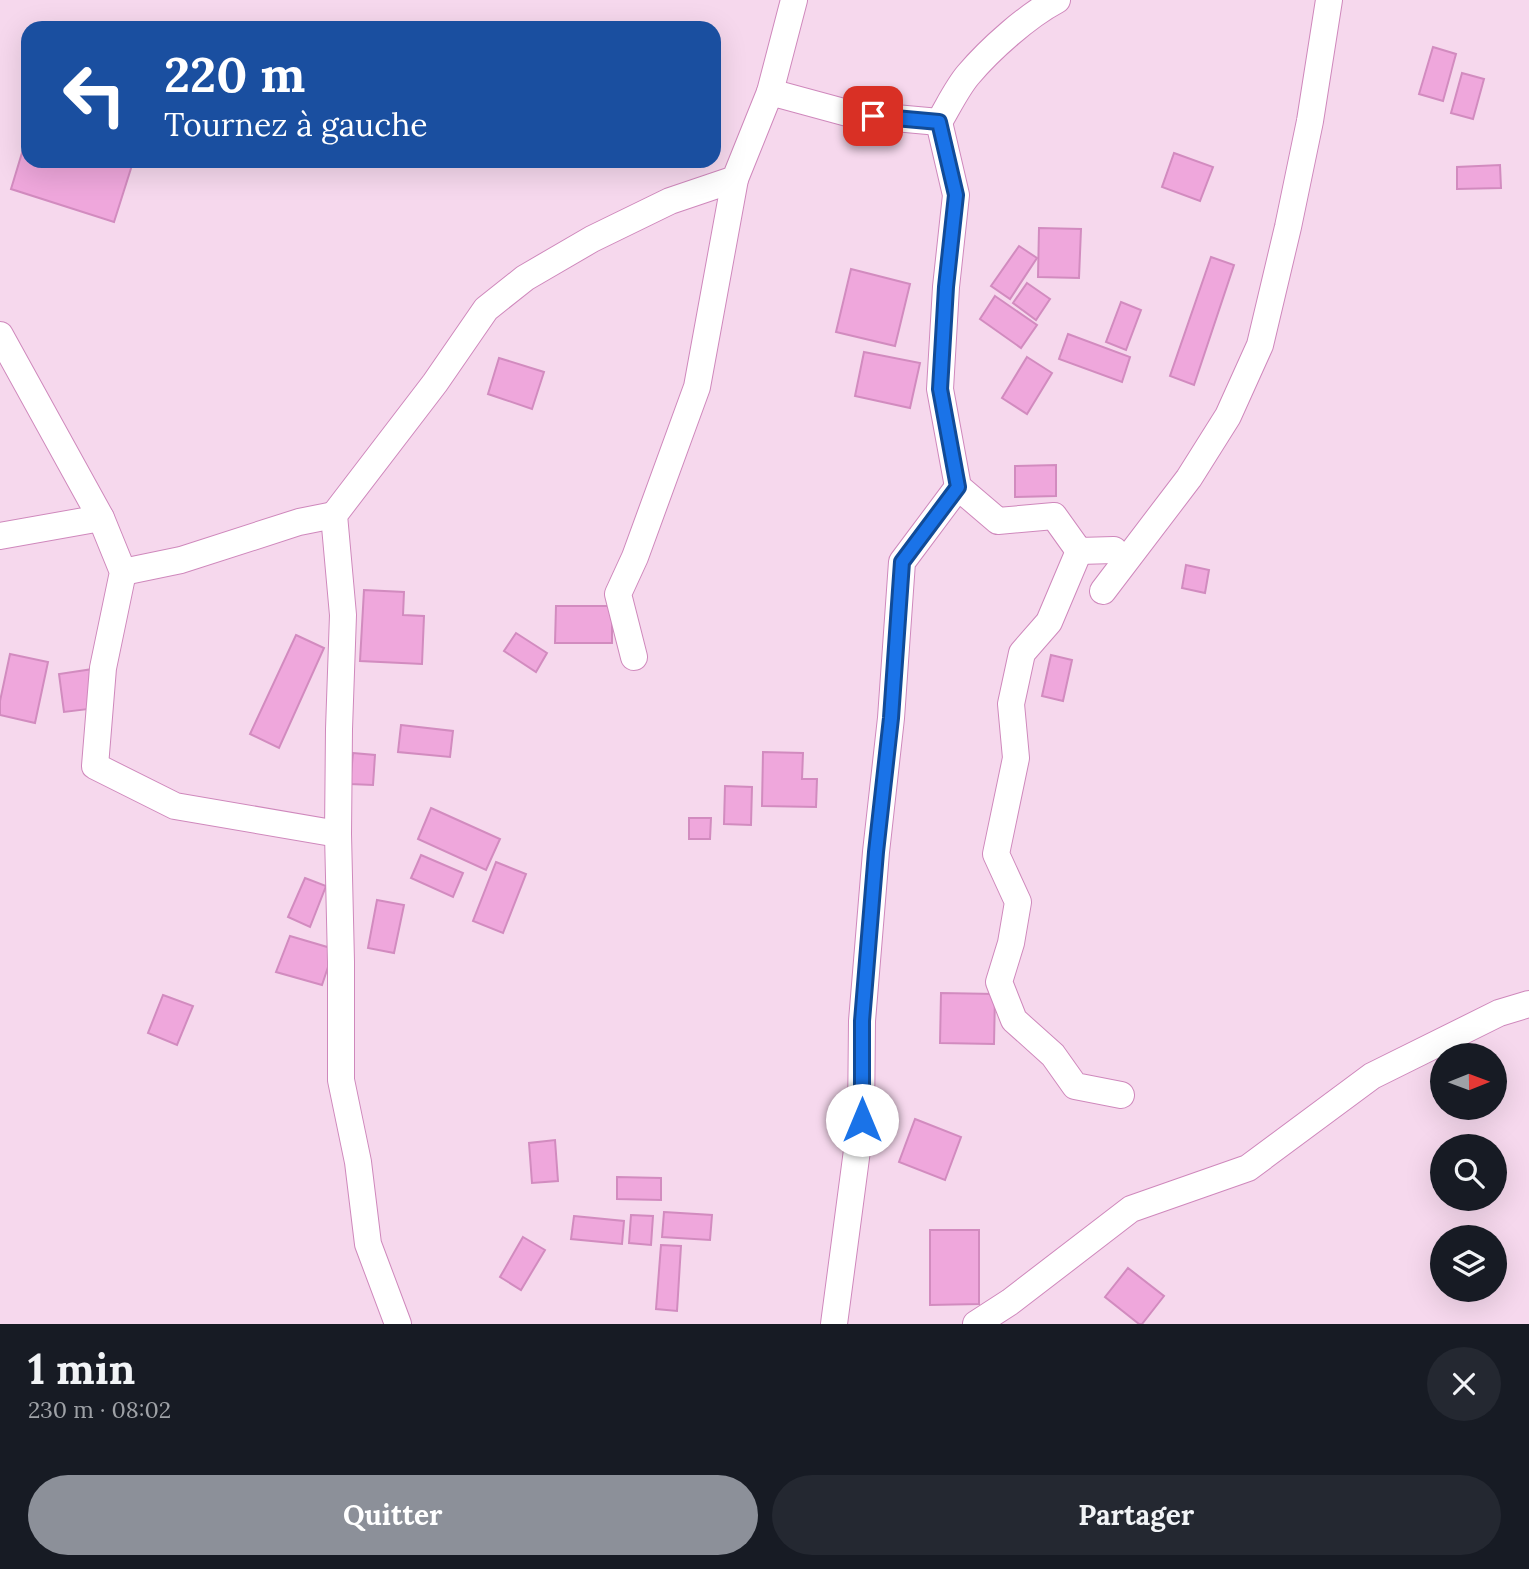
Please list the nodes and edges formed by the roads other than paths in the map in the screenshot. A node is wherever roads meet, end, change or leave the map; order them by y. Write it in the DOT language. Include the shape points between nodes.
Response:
graph roads {
  1 [pos="794,0"];
  2 [pos="1057,0"];
  3 [pos="1329,0"];
  4 [pos="770,92"];
  5 [pos="939,122"];
  6 [pos="735,179"];
  7 [pos="0,335"];
  8 [pos="958,487"];
  9 [pos="334,515"];
  10 [pos="101,518"];
  11 [pos="0,536"];
  12 [pos="1114,550"];
  13 [pos="1079,551"];
  14 [pos="122,572"];
  15 [pos="1103,591"];
  16 [pos="634,657"];
  17 [pos="338,834"];
  18 [pos="1529,1003"];
  19 [pos="1121,1095"];
  20 [pos="398,1324"];
  21 [pos="834,1324"];
  22 [pos="976,1324"];
  1 -- 4 [label="street"];
  2 -- 5 [label="street" via="1001,42 967,76"];
  3 -- 15 [label="street" via="1307,134 1260,345 1228,416 1189,478"];
  4 -- 5 [label="street" via="851,114"];
  4 -- 6 [label="street"];
  5 -- 8 [label="street" via="956,195 940,389"];
  6 -- 9 [label="street" via="670,201 592,239 525,278 486,309"];
  6 -- 16 [label="street" via="697,387 618,594"];
  7 -- 10 [label="street"];
  8 -- 13 [label="street" via="998,521 1054,516"];
  8 -- 21 [label="street" via="902,562 862,1021 862,1120"];
  9 -- 14 [label="street" via="181,560"];
  9 -- 17 [label="street" via="343,615"];
  10 -- 11 [label="street"];
  10 -- 14 [label="street"];
  12 -- 13 [label="street"];
  13 -- 19 [label="street" via="1049,622 1022,653 1011,704 1016,758 996,854 1018,902 999,982 1014,1020 1053,1055 1075,1086"];
  14 -- 17 [label="street" via="103,668 95,766 175,806"];
  17 -- 20 [label="street" via="341,1080 358,1161 368,1244"];
  18 -- 22 [label="street" via="1499,1013 1372,1076 1248,1168 1130,1209"];
}
